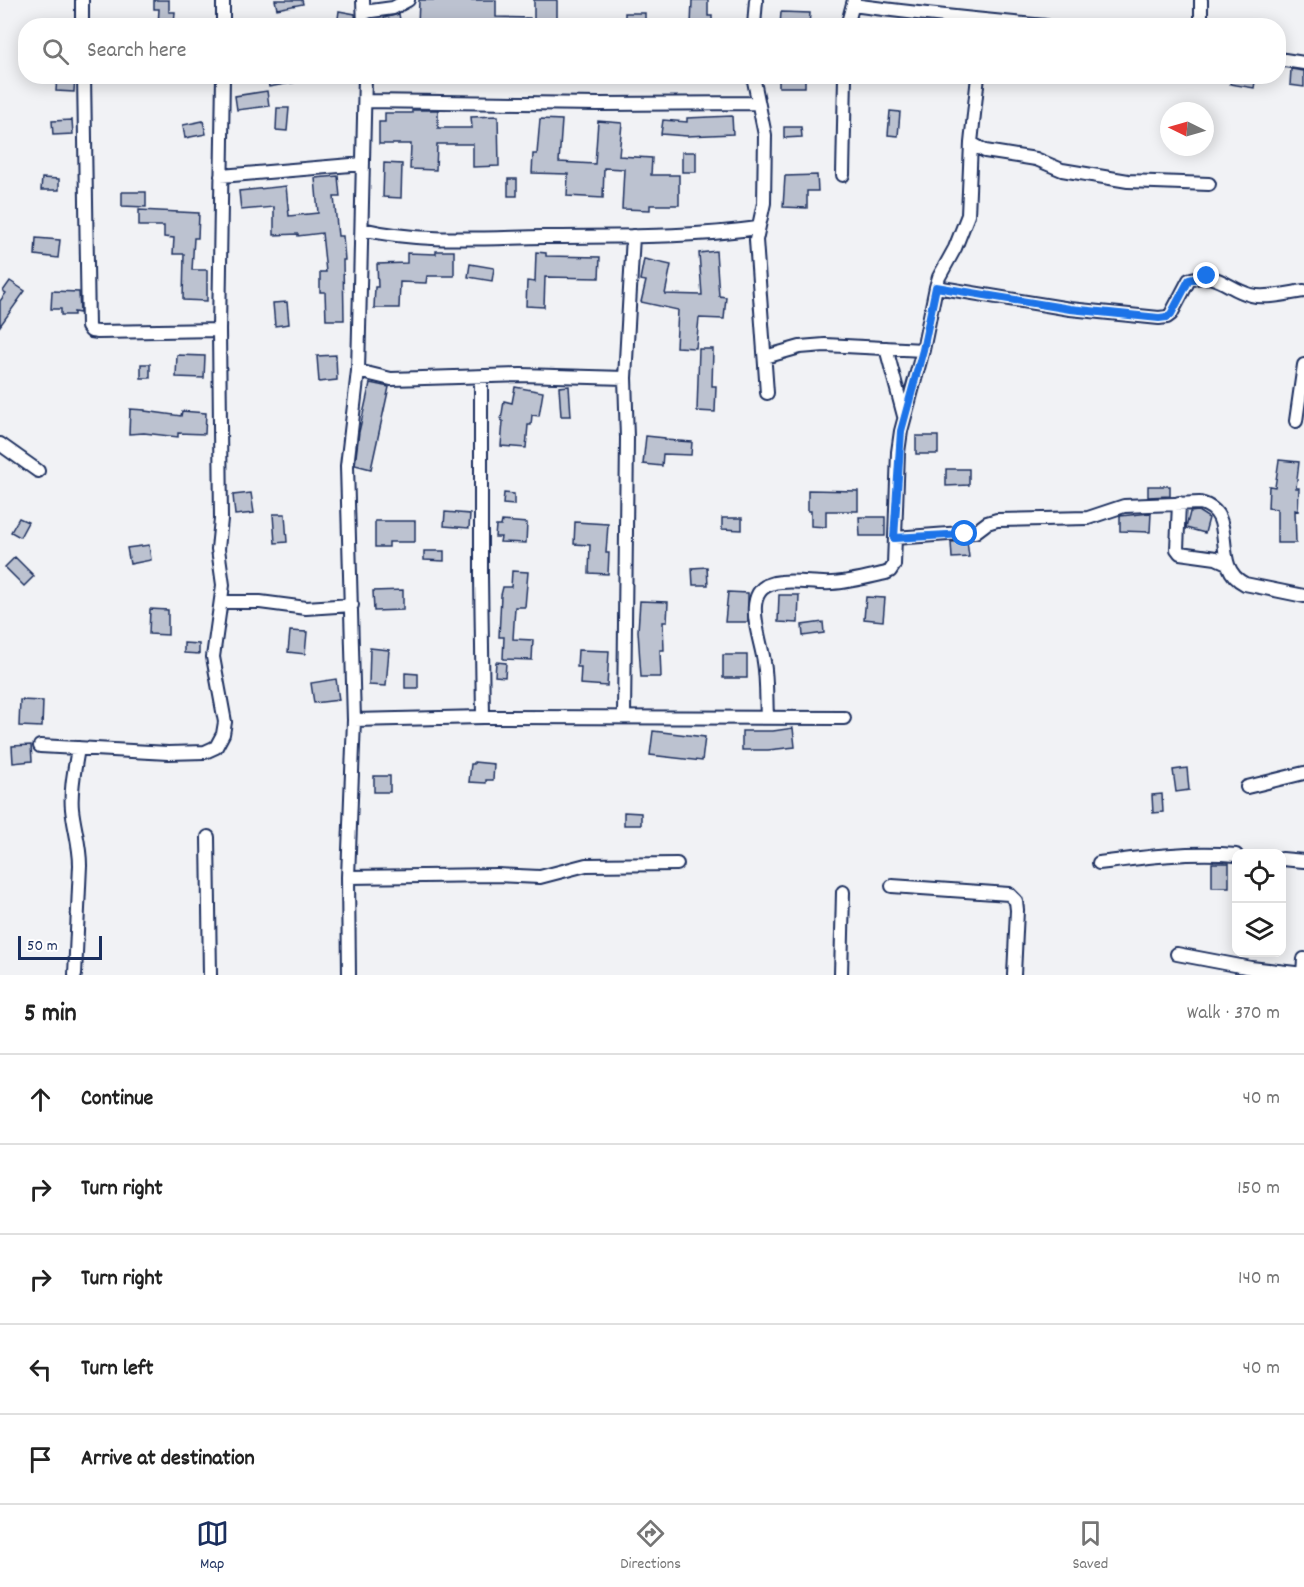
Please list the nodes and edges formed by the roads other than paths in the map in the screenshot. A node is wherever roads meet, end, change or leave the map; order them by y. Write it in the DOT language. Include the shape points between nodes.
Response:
graph roads {
  1 [pos="82,0"];
  2 [pos="223,0"];
  3 [pos="408,0"];
  4 [pos="756,0"];
  5 [pos="1201,0"];
  6 [pos="853,3"];
  7 [pos="363,6"];
  8 [pos="82,18"];
  9 [pos="223,18"];
  10 [pos="755,18"];
  11 [pos="849,18"];
  12 [pos="955,18"];
  13 [pos="1201,18"];
  14 [pos="1286,60"];
  15 [pos="1304,63"];
  16 [pos="84,84"];
  17 [pos="222,84"];
  18 [pos="365,84"];
  19 [pos="754,84"];
  20 [pos="845,84"];
  21 [pos="977,84"];
  22 [pos="365,101"];
  23 [pos="757,103"];
  24 [pos="970,143"];
  25 [pos="363,164"];
  26 [pos="843,175"];
  27 [pos="221,176"];
  28 [pos="1209,184"];
  29 [pos="758,228"];
  30 [pos="362,229"];
  31 [pos="633,237"];
  32 [pos="936,287"];
  33 [pos="1304,291"];
  34 [pos="219,330"];
  35 [pos="886,348"];
  36 [pos="923,350"];
  37 [pos="765,357"];
  38 [pos="1304,365"];
  39 [pos="358,371"];
  40 [pos="481,377"];
  41 [pos="625,378"];
  42 [pos="767,393"];
  43 [pos="904,417"];
  44 [pos="1296,422"];
  45 [pos="0,444"];
  46 [pos="38,471"];
  47 [pos="1179,503"];
  48 [pos="894,538"];
  49 [pos="1227,563"];
  50 [pos="1304,596"];
  51 [pos="222,602"];
  52 [pos="352,605"];
  53 [pos="483,717"];
  54 [pos="624,717"];
  55 [pos="767,717"];
  56 [pos="844,718"];
  57 [pos="354,720"];
  58 [pos="40,746"];
  59 [pos="78,748"];
  60 [pos="1304,773"];
  61 [pos="1247,787"];
  62 [pos="208,837"];
  63 [pos="1232,855"];
  64 [pos="1286,859"];
  65 [pos="1304,861"];
  66 [pos="1099,863"];
  67 [pos="677,864"];
  68 [pos="348,877"];
  69 [pos="892,886"];
  70 [pos="843,892"];
  71 [pos="1178,954"];
  72 [pos="1304,959"];
  73 [pos="1303,974"];
  74 [pos="75,975"];
  75 [pos="210,975"];
  76 [pos="349,975"];
  77 [pos="841,975"];
  78 [pos="1014,975"];
  1 -- 8 [label="street"];
  2 -- 9 [label="street"];
  3 -- 7 [label="street" via="393,8"];
  4 -- 10 [label="street"];
  5 -- 13 [label="street"];
  6 -- 11 [label="street"];
  6 -- 12 [label="street"];
  14 -- 15 [label="street"];
  16 -- 34 [label="street" via="88,327 98,332"];
  17 -- 27 [label="street"];
  18 -- 22 [label="street"];
  19 -- 23 [label="street"];
  20 -- 26 [label="street"];
  21 -- 24 [label="street"];
  22 -- 23 [label="street"];
  22 -- 25 [label="street"];
  23 -- 29 [label="street" via="765,135 764,203"];
  24 -- 28 [label="street" via="985,151 1036,159 1062,170 1128,181"];
  24 -- 32 [label="street" via="968,215"];
  25 -- 27 [label="street"];
  25 -- 30 [label="street"];
  27 -- 34 [label="street"];
  29 -- 31 [label="street" via="679,237"];
  29 -- 37 [label="street"];
  30 -- 31 [label="street" via="455,237"];
  30 -- 39 [label="street"];
  31 -- 41 [label="street"];
  32 -- 33 [label="street" via="1070,309 1159,318 1171,314 1189,280 1196,277 1220,280 1250,295"];
  32 -- 36 [label="street"];
  34 -- 51 [label="street" via="218,549"];
  35 -- 36 [label="street"];
  35 -- 37 [label="street" via="812,346"];
  35 -- 43 [label="street"];
  36 -- 43 [label="street"];
  37 -- 42 [label="street"];
  38 -- 44 [label="street"];
  39 -- 40 [label="street" via="391,379"];
  39 -- 52 [label="street" via="347,466"];
  40 -- 41 [label="street"];
  40 -- 53 [label="street"];
  41 -- 54 [label="street"];
  43 -- 48 [label="street" via="898,452"];
  45 -- 46 [label="street"];
  47 -- 48 [label="street" via="1125,506 1088,518 997,520 965,534"];
  47 -- 49 [label="street" via="1209,505 1215,512 1223,527"];
  47 -- 49 [label="street" via="1180,553"];
  48 -- 55 [label="street" via="894,565 886,573 845,582 779,582 757,594 755,624 764,663"];
  49 -- 50 [label="street" via="1232,574 1245,584"];
  51 -- 52 [label="street" via="306,608"];
  51 -- 59 [label="street" via="213,657 225,722 216,747 205,752 168,753"];
  52 -- 57 [label="street"];
  53 -- 54 [label="street"];
  53 -- 57 [label="street"];
  54 -- 55 [label="street"];
  55 -- 56 [label="street"];
  57 -- 68 [label="street"];
  58 -- 59 [label="street"];
  59 -- 74 [label="street" via="72,802 80,865"];
  60 -- 61 [label="street"];
  62 -- 75 [label="street"];
  63 -- 66 [label="street" via="1155,855"];
  64 -- 65 [label="street"];
  67 -- 68 [label="street" via="586,865 540,877"];
  68 -- 76 [label="street"];
  69 -- 78 [label="street" via="1009,894 1016,901 1017,910"];
  70 -- 77 [label="street"];
  71 -- 73 [label="street"];
  72 -- 73 [label="street"];
}
